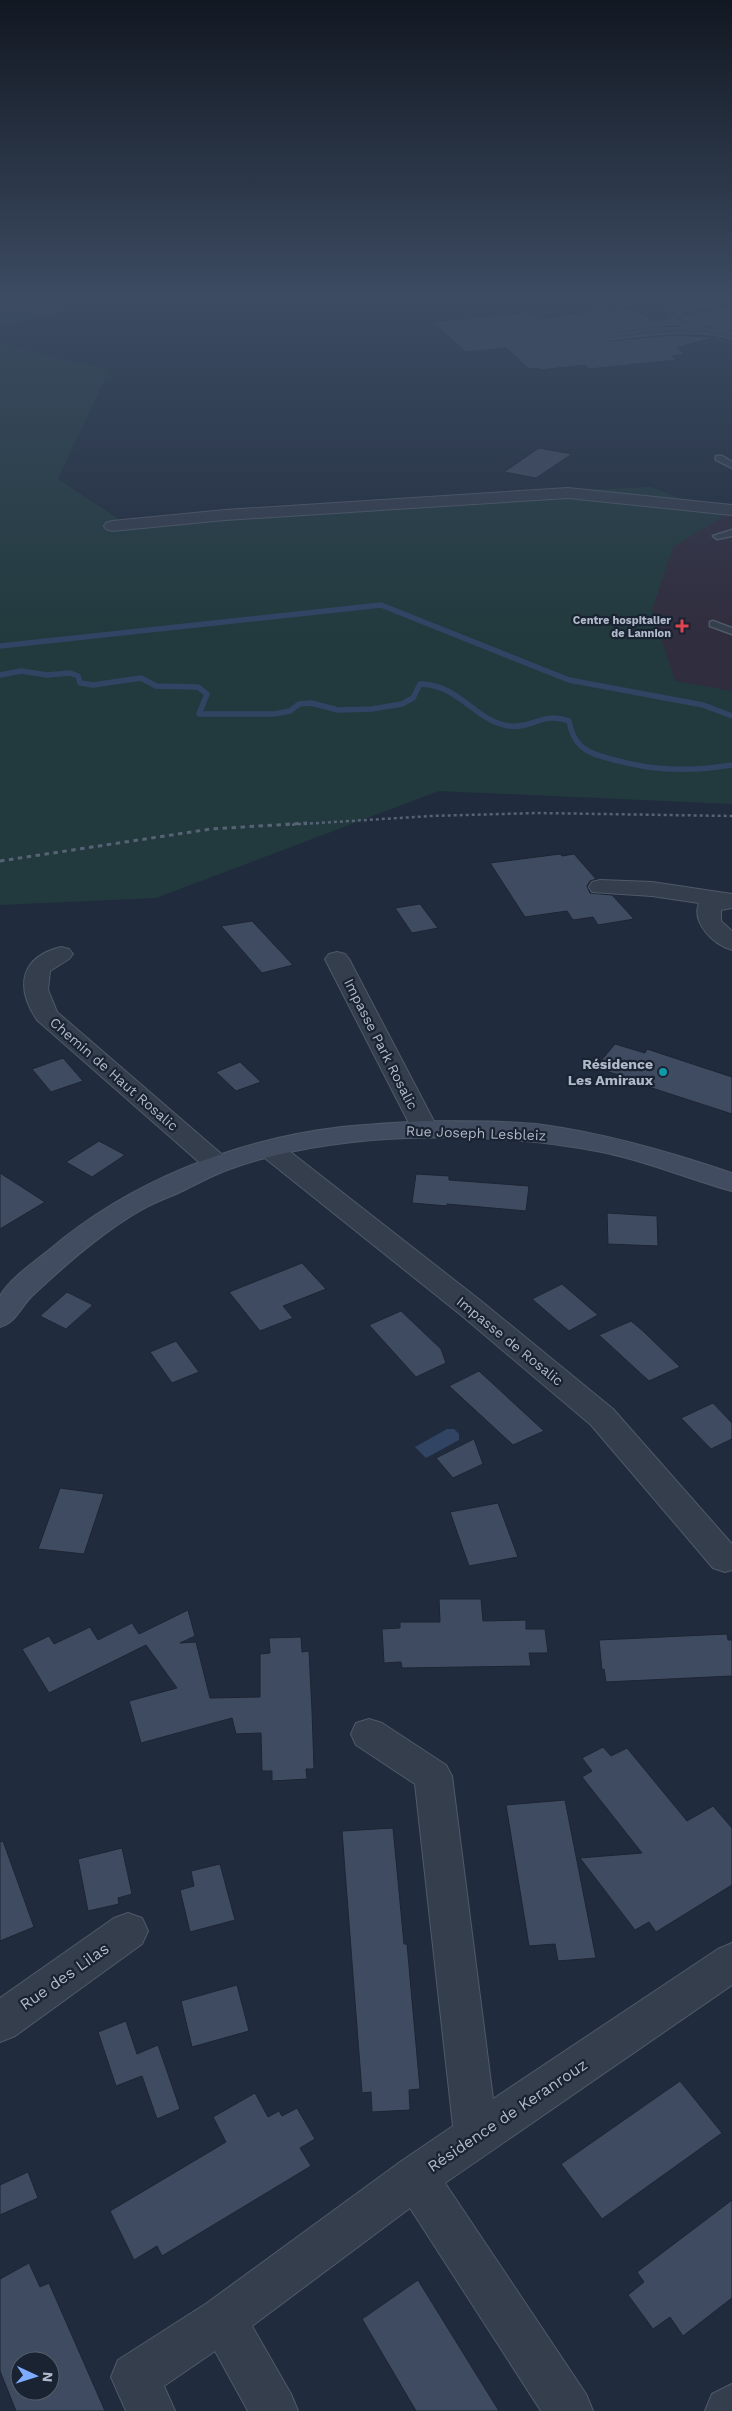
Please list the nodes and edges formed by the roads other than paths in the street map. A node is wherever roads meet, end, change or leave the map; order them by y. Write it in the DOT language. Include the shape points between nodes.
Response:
graph roads {
  1 [pos="719,458"];
  2 [pos="732,466"];
  3 [pos="732,510"];
  4 [pos="112,526"];
  5 [pos="732,533"];
  6 [pos="717,536"];
  7 [pos="713,624"];
  8 [pos="732,631"];
  9 [pos="600,887"];
  10 [pos="731,901"];
  11 [pos="732,943"];
  12 [pos="62,954"];
  13 [pos="337,959"];
  14 [pos="425,1129"];
  15 [pos="270,1149"];
  16 [pos="217,1164"];
  17 [pos="732,1182"];
  18 [pos="0,1317"];
  19 [pos="725,1559"];
  20 [pos="369,1734"];
  21 [pos="128,1931"];
  22 [pos="732,1962"];
  23 [pos="0,2022"];
  24 [pos="476,2136"];
  25 [pos="415,2177"];
  26 [pos="223,2319"];
  27 [pos="732,2408"];
  28 [pos="151,2411"];
  29 [pos="274,2411"];
  30 [pos="569,2411"];
  31 [pos="729,2411"];
  1 -- 2 [label="lane"];
  3 -- 4 [label="street" via="568,493 225,515"];
  5 -- 6 [label="lane"];
  7 -- 8 [label="lane"];
  9 -- 10 [label="street" via="652,889"];
  10 -- 11 [label="street" via="710,905 710,924"];
  12 -- 16 [label="street, Chemin de Haut Rosalic" via="38,968 36,990 46,1014"];
  13 -- 14 [label="street, Impasse Park Rosalic"];
  14 -- 15 [label="main road, Rue Joseph Lesbleiz" via="341,1135"];
  14 -- 17 [label="main road, Rue Joseph Lesbleiz" via="551,1135 604,1144 660,1158"];
  15 -- 16 [label="main road, Rue Joseph Lesbleiz"];
  15 -- 19 [label="street, Impasse de Rosalic" via="471,1308 602,1417"];
  16 -- 18 [label="main road, Rue Joseph Lesbleiz" via="127,1206 69,1248 21,1290"];
  20 -- 24 [label="street" via="433,1776"];
  21 -- 23 [label="street, Rue des Lilas"];
  22 -- 24 [label="street, Résidence de Keranrouz"];
  24 -- 25 [label="street, Résidence de Keranrouz"];
  25 -- 26 [label="street"];
  25 -- 30 [label="street, Résidence de Keranrouz"];
  26 -- 28 [label="street" via="135,2377"];
  26 -- 29 [label="street"];
  27 -- 31 [label="street"];
}
